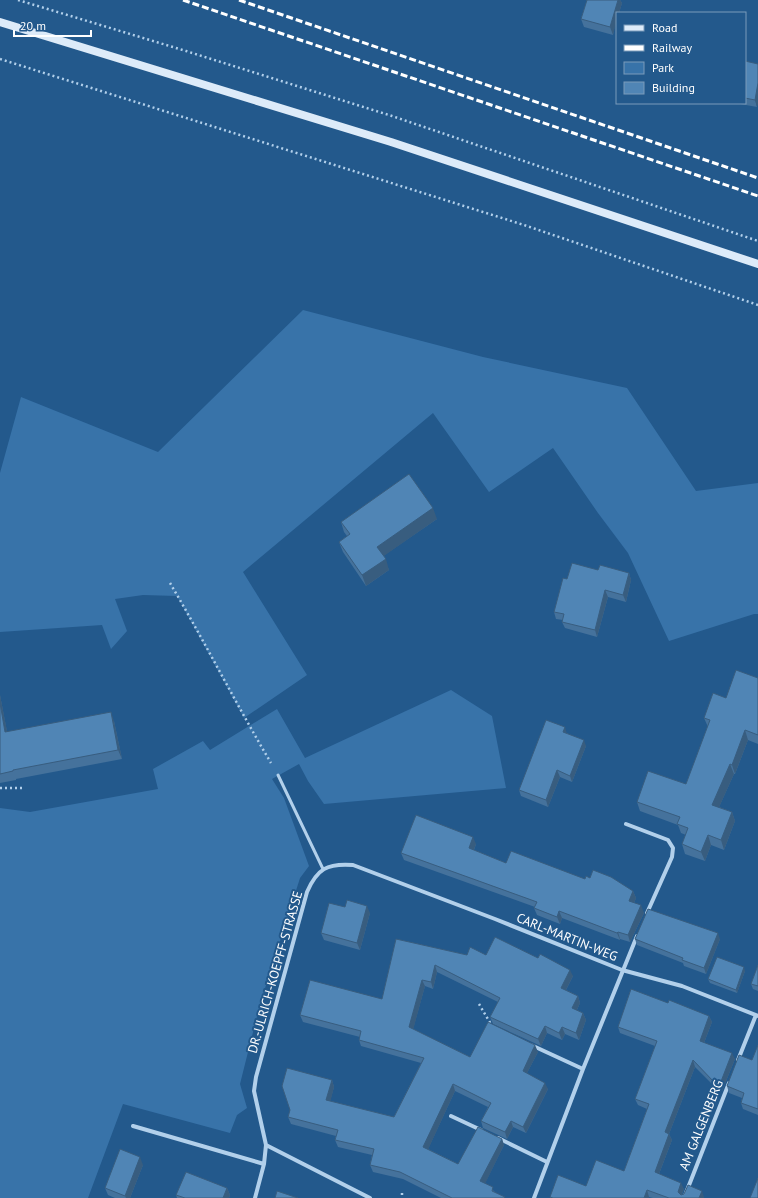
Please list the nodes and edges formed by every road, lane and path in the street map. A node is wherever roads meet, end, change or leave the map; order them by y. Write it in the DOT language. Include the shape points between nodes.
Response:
graph roads {
  1 [pos="18,0"];
  2 [pos="0,22"];
  3 [pos="0,59"];
  4 [pos="758,241"];
  5 [pos="758,264"];
  6 [pos="758,304"];
  7 [pos="170,583"];
  8 [pos="278,775"];
  9 [pos="0,788"];
  10 [pos="25,788"];
  11 [pos="626,824"];
  12 [pos="323,869"];
  13 [pos="644,921"];
  14 [pos="641,928"];
  15 [pos="622,970"];
  16 [pos="479,1004"];
  17 [pos="757,1016"];
  18 [pos="493,1027"];
  19 [pos="527,1044"];
  20 [pos="737,1063"];
  21 [pos="582,1069"];
  22 [pos="732,1076"];
  23 [pos="451,1116"];
  24 [pos="133,1126"];
  25 [pos="485,1132"];
  26 [pos="492,1135"];
  27 [pos="266,1145"];
  28 [pos="547,1162"];
  29 [pos="264,1164"];
  30 [pos="402,1193"];
  31 [pos="255,1198"];
  32 [pos="370,1198"];
  33 [pos="402,1198"];
  34 [pos="534,1198"];
  35 [pos="684,1198"];
  1 -- 4 [label="path" via="392,116"];
  2 -- 5 [label="main road" via="391,142"];
  3 -- 6 [label="path" via="524,224"];
  7 -- 8 [label="path"];
  8 -- 12 [label="lane"];
  9 -- 10 [label="path"];
  11 -- 13 [label="street" via="668,840 673,848 672,857"];
  12 -- 15 [label="street, CARL-MARTIN-WEG" via="338,864 353,865"];
  12 -- 27 [label="street, DR.-ULRICH-KOEPFF-STRASSE" via="313,879 307,892 256,1076 254,1090"];
  14 -- 15 [label="street"];
  15 -- 17 [label="street" via="682,986"];
  15 -- 21 [label="street, CARL-MARTIN-WEG"];
  16 -- 18 [label="path"];
  17 -- 20 [label="street"];
  19 -- 21 [label="street"];
  21 -- 28 [label="street, CARL-MARTIN-WEG"];
  22 -- 35 [label="street, AM GALGENBERG"];
  23 -- 25 [label="street"];
  24 -- 29 [label="street"];
  26 -- 28 [label="street"];
  27 -- 29 [label="street, DR.-ULRICH-KOEPFF-STRASSE"];
  27 -- 32 [label="street"];
  28 -- 34 [label="street, CARL-MARTIN-WEG"];
  29 -- 31 [label="street, DR.-ULRICH-KOEPFF-STRASSE"];
  30 -- 33 [label="path"];
}
